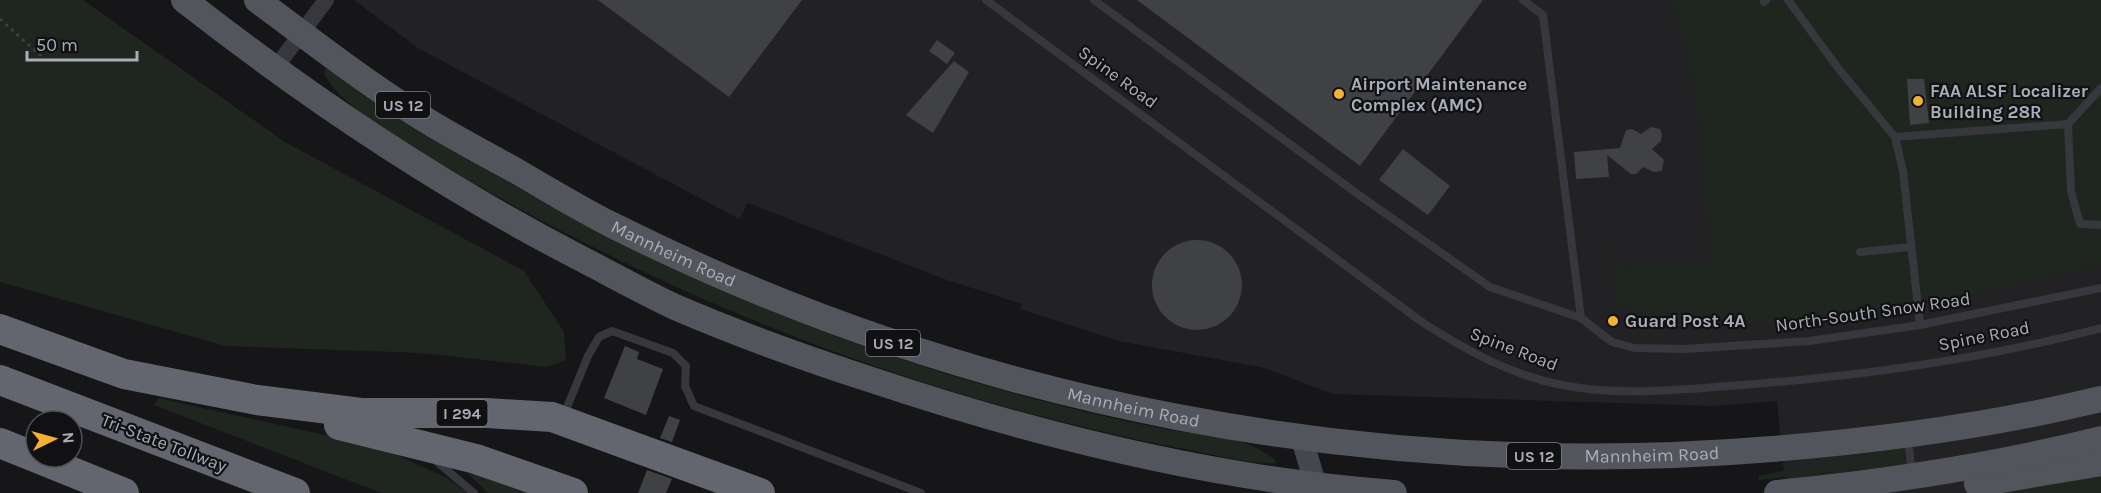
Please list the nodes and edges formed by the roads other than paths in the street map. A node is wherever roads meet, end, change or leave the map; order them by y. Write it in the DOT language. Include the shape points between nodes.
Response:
graph roads {
  1 [pos="184,0"];
  2 [pos="256,0"];
  3 [pos="326,0"];
  4 [pos="986,0"];
  5 [pos="1094,0"];
  6 [pos="1523,0"];
  7 [pos="1788,0"];
  8 [pos="302,34"];
  9 [pos="274,70"];
  10 [pos="2101,88"];
  11 [pos="2068,124"];
  12 [pos="1895,137"];
  13 [pos="2101,225"];
  14 [pos="1911,247"];
  15 [pos="1860,252"];
  16 [pos="2101,288"];
  17 [pos="1581,318"];
  18 [pos="1920,325"];
  19 [pos="2101,328"];
  20 [pos="0,329"];
  21 [pos="0,380"];
  22 [pos="153,381"];
  23 [pos="2101,399"];
  24 [pos="562,421"];
  25 [pos="1908,434"];
  26 [pos="386,436"];
  27 [pos="1302,439"];
  28 [pos="2101,439"];
  29 [pos="0,443"];
  30 [pos="24,453"];
  31 [pos="0,454"];
  32 [pos="24,460"];
  33 [pos="2101,463"];
  34 [pos="65,469"];
  35 [pos="1916,486"];
  36 [pos="1308,488"];
  37 [pos="568,492"];
  38 [pos="124,493"];
  39 [pos="295,493"];
  40 [pos="474,493"];
  41 [pos="760,493"];
  42 [pos="921,493"];
  43 [pos="1395,493"];
  44 [pos="1777,493"];
  1 -- 9 [label="main road, US 12"];
  2 -- 8 [label="main road, Mannheim Road / US 12"];
  3 -- 8 [label="street"];
  4 -- 19 [label="lane, Spine Road" via="1422,322 1472,354 1561,385 1647,391 1783,382 1964,358"];
  5 -- 17 [label="lane" via="1490,287"];
  6 -- 17 [label="lane" via="1542,15"];
  7 -- 12 [label="lane"];
  8 -- 9 [label="street"];
  8 -- 27 [label="main road, Mannheim Road / US 12" via="419,116 530,179 609,223 758,291 874,337 1045,388"];
  9 -- 36 [label="main road, US 12" via="449,187 674,306 806,358 1027,429"];
  10 -- 11 [label="lane"];
  11 -- 12 [label="lane"];
  11 -- 13 [label="lane" via="2071,191 2080,224"];
  12 -- 14 [label="lane" via="1903,171"];
  14 -- 15 [label="lane"];
  14 -- 18 [label="lane"];
  16 -- 18 [label="lane, North-South Snow Road"];
  17 -- 18 [label="lane, North-South Snow Road" via="1612,342 1634,348 1685,349 1809,341"];
  20 -- 22 [label="highway, I 294"];
  21 -- 39 [label="highway, Tri-State Tollway"];
  22 -- 24 [label="highway, I 294" via="361,413 487,412"];
  22 -- 26 [label="highway, I 294" via="183,395"];
  23 -- 25 [label="main road, Mannheim Road / US 12"];
  24 -- 41 [label="highway, I 294"];
  24 -- 42 [label="lane" via="588,356 599,337 612,331 673,353 686,366 685,386 694,406"];
  25 -- 27 [label="main road, Mannheim Road / US 12" via="1715,453 1592,457 1404,450"];
  25 -- 35 [label="lane"];
  26 -- 37 [label="highway, I 294" via="476,459"];
  26 -- 40 [label="lane" via="420,450 450,470"];
  27 -- 36 [label="main road"];
  28 -- 35 [label="main road" via="1985,465"];
  29 -- 30 [label="highway"];
  31 -- 32 [label="highway"];
  33 -- 35 [label="main road"];
  34 -- 38 [label="highway"];
  35 -- 44 [label="main road"];
  36 -- 43 [label="main road, US 12"];
}
